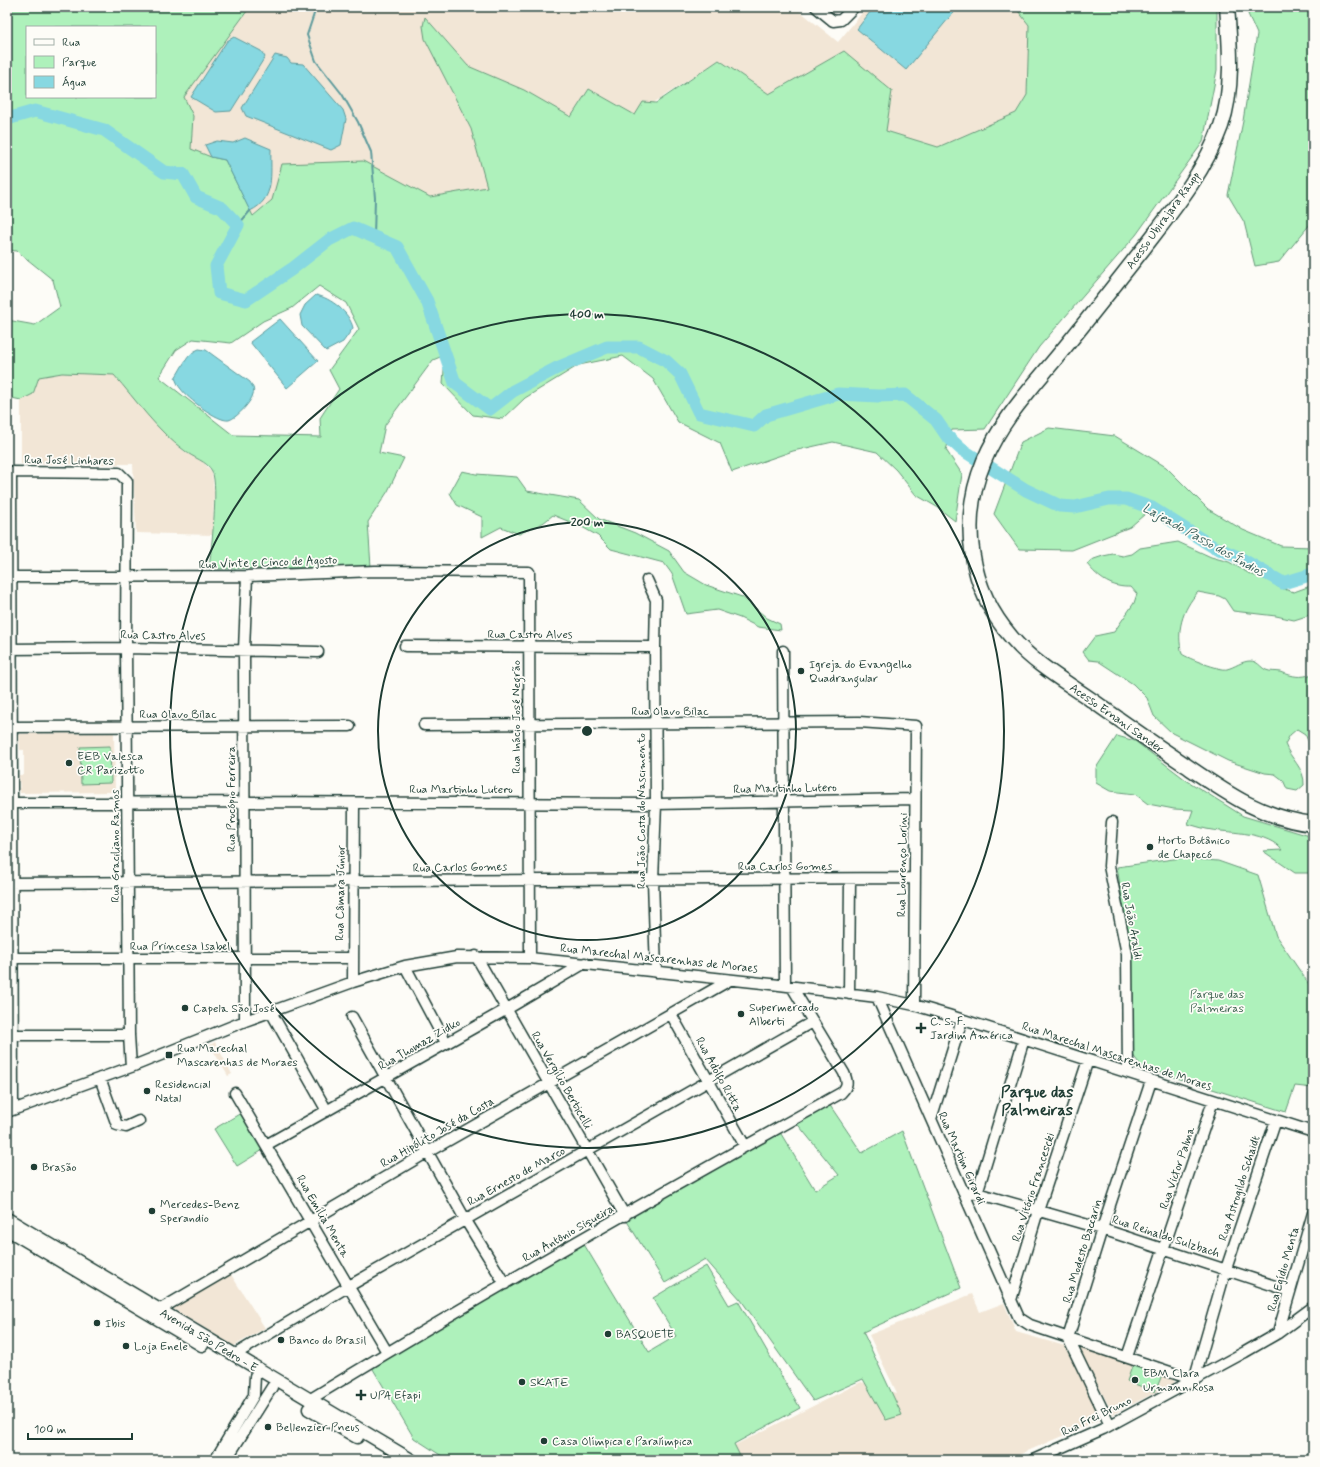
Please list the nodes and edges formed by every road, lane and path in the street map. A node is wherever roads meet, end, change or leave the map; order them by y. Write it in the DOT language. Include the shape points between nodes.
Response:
graph roads {
  1 [pos="816,7"];
  2 [pos="854,7"];
  3 [pos="1227,7"];
  4 [pos="9,472"];
  5 [pos="127,481"];
  6 [pos="972,556"];
  7 [pos="529,572"];
  8 [pos="246,576"];
  9 [pos="9,577"];
  10 [pos="127,578"];
  11 [pos="647,580"];
  12 [pos="405,646"];
  13 [pos="529,647"];
  14 [pos="655,647"];
  15 [pos="126,648"];
  16 [pos="9,649"];
  17 [pos="244,650"];
  18 [pos="783,651"];
  19 [pos="318,652"];
  20 [pos="530,724"];
  21 [pos="655,724"];
  22 [pos="784,724"];
  23 [pos="424,725"];
  24 [pos="244,726"];
  25 [pos="350,726"];
  26 [pos="916,726"];
  27 [pos="9,727"];
  28 [pos="127,727"];
  29 [pos="915,799"];
  30 [pos="127,802"];
  31 [pos="244,802"];
  32 [pos="529,802"];
  33 [pos="784,802"];
  34 [pos="9,803"];
  35 [pos="354,803"];
  36 [pos="656,804"];
  37 [pos="1112,822"];
  38 [pos="1313,824"];
  39 [pos="786,878"];
  40 [pos="914,878"];
  41 [pos="530,879"];
  42 [pos="850,879"];
  43 [pos="653,880"];
  44 [pos="245,881"];
  45 [pos="354,881"];
  46 [pos="10,882"];
  47 [pos="128,882"];
  48 [pos="476,956"];
  49 [pos="10,958"];
  50 [pos="353,958"];
  51 [pos="530,958"];
  52 [pos="128,959"];
  53 [pos="245,959"];
  54 [pos="585,963"];
  55 [pos="405,966"];
  56 [pos="656,972"];
  57 [pos="730,980"];
  58 [pos="353,982"];
  59 [pos="789,986"];
  60 [pos="849,994"];
  61 [pos="877,997"];
  62 [pos="914,1005"];
  63 [pos="507,1009"];
  64 [pos="271,1012"];
  65 [pos="671,1014"];
  66 [pos="352,1017"];
  67 [pos="962,1020"];
  68 [pos="245,1022"];
  69 [pos="812,1022"];
  70 [pos="10,1035"];
  71 [pos="129,1035"];
  72 [pos="1024,1039"];
  73 [pos="446,1043"];
  74 [pos="1088,1060"];
  75 [pos="131,1067"];
  76 [pos="1128,1073"];
  77 [pos="386,1077"];
  78 [pos="100,1078"];
  79 [pos="1151,1081"];
  80 [pos="707,1082"];
  81 [pos="549,1084"];
  82 [pos="235,1093"];
  83 [pos="1213,1101"];
  84 [pos="10,1111"];
  85 [pos="327,1111"];
  86 [pos="930,1119"];
  87 [pos="1276,1120"];
  88 [pos="139,1121"];
  89 [pos="1313,1132"];
  90 [pos="266,1145"];
  91 [pos="745,1146"];
  92 [pos="588,1150"];
  93 [pos="428,1152"];
  94 [pos="963,1192"];
  95 [pos="977,1193"];
  96 [pos="1038,1211"];
  97 [pos="1313,1213"];
  98 [pos="625,1216"];
  99 [pos="7,1219"];
  100 [pos="466,1219"];
  101 [pos="310,1220"];
  102 [pos="7,1229"];
  103 [pos="1102,1229"];
  104 [pos="1163,1250"];
  105 [pos="1226,1270"];
  106 [pos="505,1284"];
  107 [pos="349,1286"];
  108 [pos="1290,1291"];
  109 [pos="1011,1300"];
  110 [pos="1313,1307"];
  111 [pos="159,1310"];
  112 [pos="1278,1333"];
  113 [pos="1068,1338"];
  114 [pos="387,1352"];
  115 [pos="234,1355"];
  116 [pos="1127,1357"];
  117 [pos="255,1376"];
  118 [pos="1194,1380"];
  119 [pos="272,1387"];
  120 [pos="309,1400"];
  121 [pos="1110,1425"];
  122 [pos="220,1459"];
  123 [pos="395,1460"];
  124 [pos="411,1460"];
  125 [pos="1033,1460"];
  1 -- 2 [label="street" via="833,21 841,20"];
  3 -- 6 [label="highway, Acesso Ubirajara Raupp" via="1228,87 1222,123 1201,169 1191,187 1106,297 1020,401 992,444 979,474 971,510"];
  4 -- 5 [label="street, Rua José Linhares" via="119,473"];
  4 -- 9 [label="street"];
  5 -- 10 [label="street, Rua Graciliano Ramos"];
  6 -- 38 [label="highway, Acesso Ernani Sander" via="983,595 995,617 1019,646 1035,660 1137,733 1238,800 1272,816"];
  7 -- 8 [label="street, Rua Vinte e Cinco de Agosto" via="375,571"];
  7 -- 13 [label="street, Rua Inácio José Negrão"];
  8 -- 10 [label="street, Rua Vinte e Cinco de Agosto"];
  8 -- 17 [label="street, Rua Procópio Ferreira"];
  9 -- 10 [label="street, Rua Vinte e Cinco de Agosto"];
  9 -- 16 [label="street"];
  10 -- 15 [label="street, Rua Graciliano Ramos"];
  11 -- 14 [label="street, Rua João Costa do Nascimento" via="656,600"];
  12 -- 13 [label="street, Rua Castro Alves"];
  13 -- 14 [label="street, Rua Castro Alves"];
  13 -- 20 [label="street, Rua Inácio José Negrão"];
  14 -- 21 [label="street, Rua João Costa do Nascimento"];
  15 -- 16 [label="street, Rua Castro Alves"];
  15 -- 17 [label="street, Rua Castro Alves"];
  15 -- 28 [label="street, Rua Graciliano Ramos"];
  16 -- 27 [label="street"];
  17 -- 19 [label="street, Rua Castro Alves"];
  17 -- 24 [label="street, Rua Procópio Ferreira"];
  18 -- 22 [label="street"];
  20 -- 21 [label="street, Rua Olavo Bilac"];
  20 -- 23 [label="street, Rua Olavo Bilac"];
  20 -- 32 [label="street, Rua Inácio José Negrão"];
  21 -- 22 [label="street, Rua Olavo Bilac"];
  21 -- 36 [label="street, Rua João Costa do Nascimento"];
  22 -- 26 [label="street, Rua Olavo Bilac" via="859,722"];
  22 -- 33 [label="street"];
  24 -- 25 [label="street, Rua Olavo Bilac"];
  24 -- 28 [label="street, Rua Olavo Bilac"];
  24 -- 31 [label="street, Rua Procópio Ferreira"];
  26 -- 29 [label="street, Rua Lourenço Lorini"];
  27 -- 28 [label="street, Rua Olavo Bilac"];
  27 -- 34 [label="street"];
  28 -- 30 [label="street, Rua Graciliano Ramos"];
  29 -- 33 [label="street, Rua Martinho Lutero"];
  29 -- 40 [label="street, Rua Lourenço Lorini"];
  30 -- 31 [label="street, Rua Martinho Lutero"];
  30 -- 34 [label="street, Rua Martinho Lutero"];
  30 -- 47 [label="street, Rua Graciliano Ramos"];
  31 -- 35 [label="street, Rua Martinho Lutero"];
  31 -- 44 [label="street, Rua Procópio Ferreira"];
  32 -- 35 [label="street, Rua Martinho Lutero"];
  32 -- 36 [label="street, Rua Martinho Lutero"];
  32 -- 41 [label="street, Rua Inácio José Negrão"];
  33 -- 36 [label="street, Rua Martinho Lutero"];
  33 -- 39 [label="street"];
  34 -- 46 [label="street"];
  35 -- 45 [label="street, Rua Câmara Júnior"];
  36 -- 43 [label="street, Rua João Costa do Nascimento"];
  37 -- 76 [label="street, Rua João Araldi" via="1110,866 1127,954"];
  39 -- 42 [label="street, Rua Carlos Gomes"];
  39 -- 43 [label="street, Rua Carlos Gomes"];
  39 -- 59 [label="street"];
  40 -- 42 [label="street, Rua Carlos Gomes"];
  40 -- 62 [label="street, Rua Lourenço Lorini"];
  41 -- 43 [label="street, Rua Carlos Gomes"];
  41 -- 45 [label="street, Rua Carlos Gomes"];
  41 -- 51 [label="street, Rua Inácio José Negrão"];
  42 -- 60 [label="street"];
  43 -- 56 [label="street, Rua João Costa do Nascimento"];
  44 -- 45 [label="street, Rua Carlos Gomes"];
  44 -- 47 [label="street, Rua Carlos Gomes"];
  44 -- 53 [label="street, Rua Procópio Ferreira"];
  45 -- 50 [label="street, Rua Câmara Júnior"];
  46 -- 47 [label="street, Rua Carlos Gomes"];
  46 -- 49 [label="street"];
  47 -- 52 [label="street, Rua Graciliano Ramos"];
  48 -- 51 [label="street, Rua Marechal Mascarenhas de Moraes"];
  48 -- 55 [label="street, Rua Marechal Mascarenhas de Moraes"];
  48 -- 63 [label="street, Rua Vergílio Berticelli"];
  49 -- 52 [label="street, Rua Princesa Isabel"];
  49 -- 70 [label="street"];
  50 -- 53 [label="street, Rua Princesa Isabel"];
  50 -- 58 [label="street, Rua Câmara Júnior"];
  51 -- 54 [label="street, Rua Marechal Mascarenhas de Moraes"];
  52 -- 53 [label="street, Rua Princesa Isabel"];
  52 -- 71 [label="street, Rua Graciliano Ramos"];
  53 -- 68 [label="street, Rua Procópio Ferreira"];
  54 -- 56 [label="street, Rua Marechal Mascarenhas de Moraes"];
  54 -- 63 [label="street, Rua Thomaz Zidko"];
  55 -- 58 [label="street, Rua Marechal Mascarenhas de Moraes"];
  55 -- 73 [label="street"];
  56 -- 57 [label="street, Rua Marechal Mascarenhas de Moraes"];
  57 -- 59 [label="street, Rua Marechal Mascarenhas de Moraes"];
  57 -- 65 [label="street, Rua Hipólito José da Costa"];
  58 -- 64 [label="street, Rua Marechal Mascarenhas de Moraes"];
  59 -- 60 [label="street, Rua Marechal Mascarenhas de Moraes"];
  59 -- 69 [label="street"];
  60 -- 61 [label="street, Rua Marechal Mascarenhas de Moraes"];
  61 -- 62 [label="street, Rua Marechal Mascarenhas de Moraes"];
  61 -- 86 [label="street, Rua Martim Girardi"];
  62 -- 67 [label="street, Rua Marechal Mascarenhas de Moraes"];
  63 -- 73 [label="street, Rua Thomaz Zidko"];
  63 -- 81 [label="street, Rua Vergílio Berticelli"];
  64 -- 68 [label="street, Rua Marechal Mascarenhas de Moraes"];
  64 -- 85 [label="street"];
  65 -- 80 [label="street, Rua Adolfo Ritta"];
  65 -- 81 [label="street, Rua Hipólito José da Costa"];
  66 -- 77 [label="street"];
  67 -- 72 [label="street, Rua Marechal Mascarenhas de Moraes"];
  67 -- 86 [label="street"];
  68 -- 75 [label="street, Rua Marechal Mascarenhas de Moraes"];
  69 -- 80 [label="street, Rua Ernesto de Marco"];
  69 -- 91 [label="street, Rua Antônio Siqueira" via="848,1081 847,1087 841,1093"];
  70 -- 71 [label="street"];
  70 -- 84 [label="street"];
  71 -- 75 [label="street, Rua Graciliano Ramos"];
  72 -- 74 [label="street, Rua Marechal Mascarenhas de Moraes"];
  72 -- 95 [label="street"];
  73 -- 77 [label="street, Rua Thomaz Zidko"];
  74 -- 76 [label="street, Rua Marechal Mascarenhas de Moraes"];
  74 -- 96 [label="street, Rua Vitório Francescki"];
  75 -- 78 [label="street, Rua Marechal Mascarenhas de Moraes"];
  76 -- 79 [label="street, Rua Marechal Mascarenhas de Moraes"];
  77 -- 85 [label="street, Rua Thomaz Zidko"];
  77 -- 93 [label="street"];
  78 -- 84 [label="street, Rua Marechal Mascarenhas de Moraes"];
  78 -- 88 [label="street" via="117,1125 126,1127"];
  79 -- 83 [label="street, Rua Marechal Mascarenhas de Moraes"];
  79 -- 103 [label="street, Rua Modesto Baccarin"];
  80 -- 91 [label="street, Rua Adolfo Ritta"];
  80 -- 92 [label="street, Rua Ernesto de Marco"];
  81 -- 92 [label="street, Rua Vergílio Berticelli"];
  81 -- 93 [label="street, Rua Hipólito José da Costa"];
  82 -- 90 [label="street, Rua Emília Menta"];
  83 -- 87 [label="street, Rua Marechal Mascarenhas de Moraes"];
  83 -- 104 [label="street, Rua Victor Palma"];
  85 -- 90 [label="street, Rua Thomaz Zidko"];
  86 -- 94 [label="street, Rua Martim Girardi"];
  87 -- 89 [label="street, Rua Marechal Mascarenhas de Moraes"];
  87 -- 105 [label="street, Rua Astrogildo Schaidt"];
  90 -- 101 [label="street, Rua Emília Menta"];
  91 -- 98 [label="street, Rua Antônio Siqueira"];
  92 -- 98 [label="street, Rua Vergílio Berticelli"];
  92 -- 100 [label="street, Rua Ernesto de Marco"];
  93 -- 100 [label="street"];
  93 -- 101 [label="street, Rua Hipólito José da Costa"];
  94 -- 95 [label="street, Rua Reinaldo Sulzbach"];
  94 -- 109 [label="street, Rua Martim Girardi"];
  95 -- 96 [label="street, Rua Reinaldo Sulzbach"];
  96 -- 103 [label="street, Rua Reinaldo Sulzbach"];
  96 -- 109 [label="street, Rua Vitório Francescki"];
  97 -- 108 [label="street, Rua Egídio Menta"];
  98 -- 106 [label="street, Rua Antônio Siqueira"];
  99 -- 111 [label="main road, Avenida São Pedro - E"];
  100 -- 106 [label="street"];
  100 -- 107 [label="street, Rua Ernesto de Marco"];
  101 -- 107 [label="street, Rua Emília Menta"];
  101 -- 111 [label="street, Rua Hipólito José da Costa"];
  102 -- 117 [label="main road, Avenida São Pedro - E"];
  103 -- 104 [label="street, Rua Reinaldo Sulzbach"];
  103 -- 113 [label="street, Rua Modesto Baccarin"];
  104 -- 105 [label="street, Rua Reinaldo Sulzbach"];
  104 -- 116 [label="street, Rua Victor Palma"];
  105 -- 108 [label="street, Rua Reinaldo Sulzbach"];
  105 -- 118 [label="street, Rua Astrogildo Schaidt"];
  106 -- 114 [label="street, Rua Antônio Siqueira"];
  107 -- 114 [label="street, Rua Emília Menta"];
  107 -- 115 [label="street, Rua Ernesto de Marco"];
  108 -- 112 [label="street, Rua Egídio Menta"];
  109 -- 113 [label="street, Rua Martim Girardi" via="1019,1318 1030,1325"];
  110 -- 112 [label="street, Rua Frei Bruno"];
  111 -- 115 [label="main road, Avenida São Pedro - E"];
  112 -- 118 [label="street, Rua Frei Bruno"];
  113 -- 116 [label="street"];
  113 -- 121 [label="street"];
  114 -- 120 [label="street, Rua Antônio Siqueira"];
  115 -- 120 [label="main road, Avenida São Pedro - E"];
  116 -- 118 [label="street"];
  117 -- 119 [label="main road, Avenida São Pedro - E"];
  117 -- 122 [label="street" via="254,1395"];
  118 -- 121 [label="street, Rua Frei Bruno"];
  119 -- 122 [label="street"];
  119 -- 123 [label="main road, Avenida São Pedro - E"];
  120 -- 124 [label="main road, Avenida São Pedro - E"];
  121 -- 125 [label="street, Rua Frei Bruno"];
}
